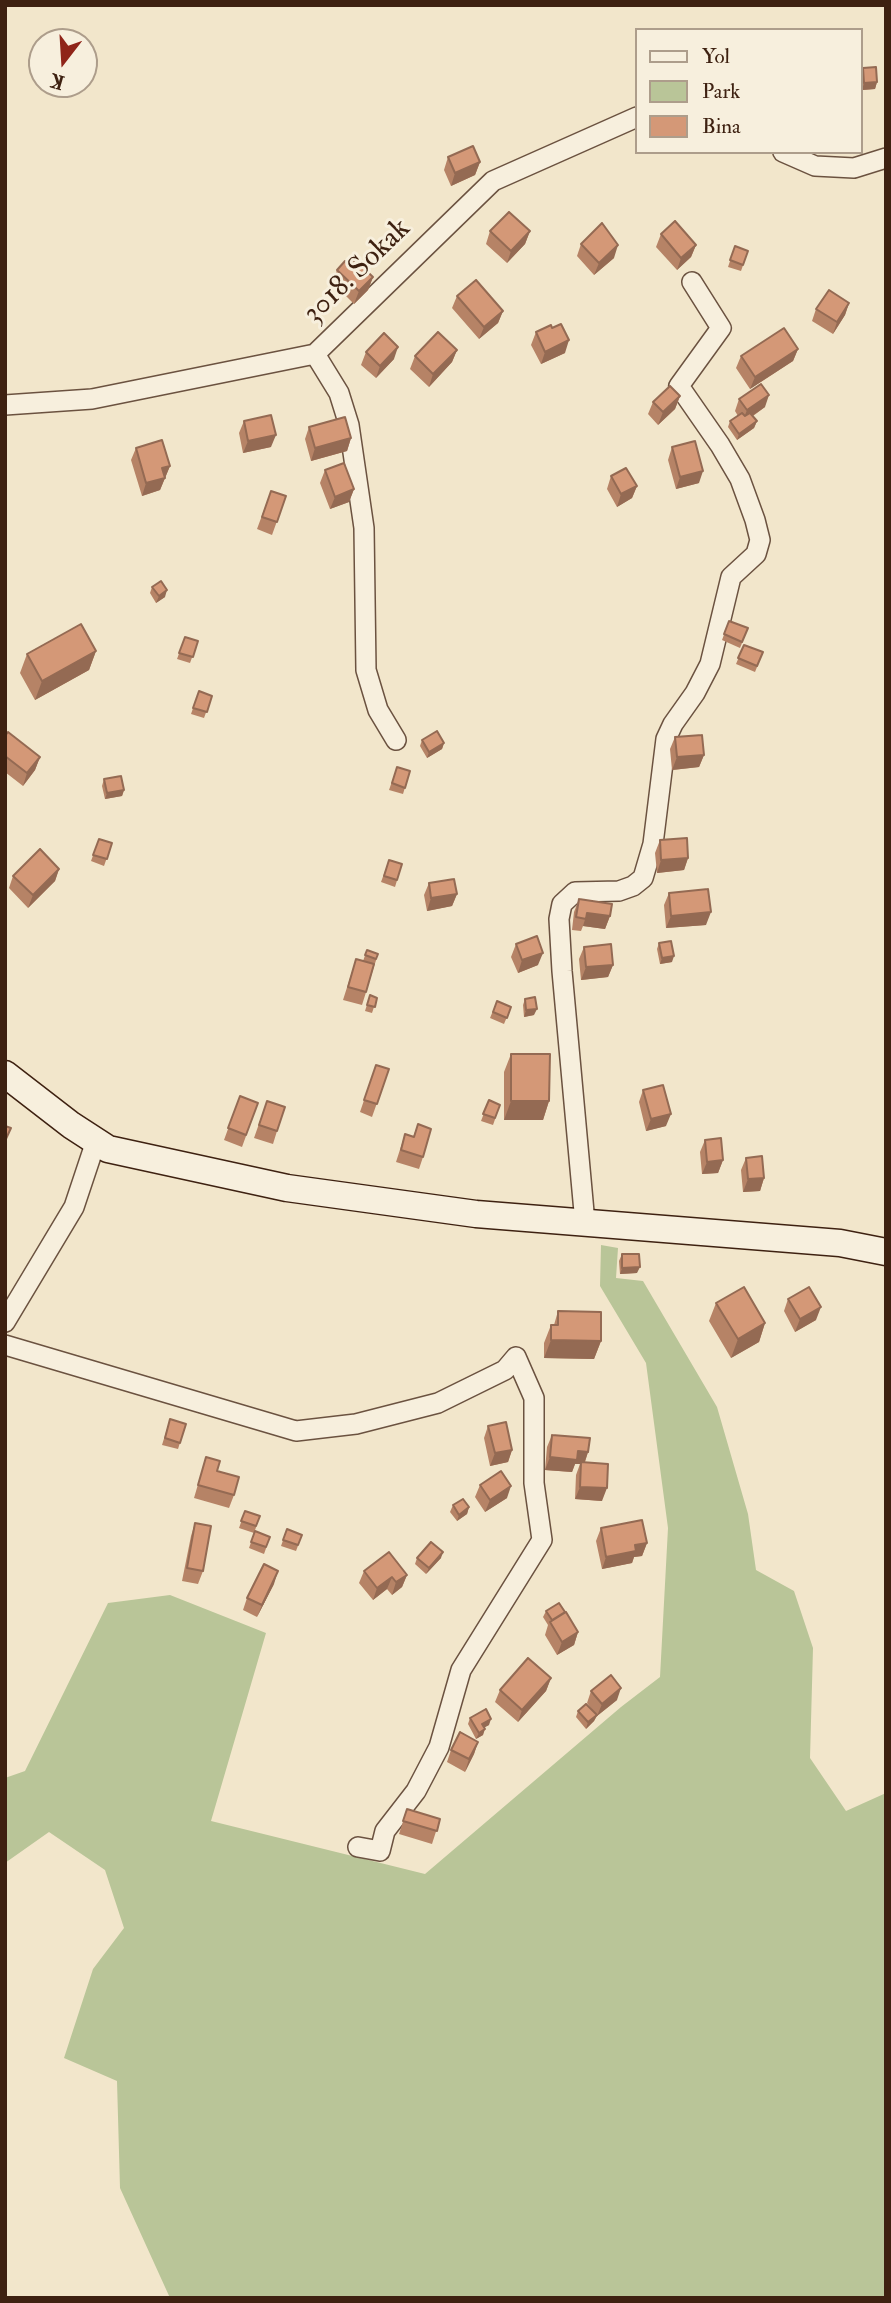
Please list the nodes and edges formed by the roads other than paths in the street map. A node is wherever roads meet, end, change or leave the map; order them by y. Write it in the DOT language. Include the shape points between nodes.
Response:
graph roads {
  1 [pos="636,117"];
  2 [pos="788,154"];
  3 [pos="886,158"];
  4 [pos="692,282"];
  5 [pos="315,354"];
  6 [pos="5,405"];
  7 [pos="396,740"];
  8 [pos="5,1074"];
  9 [pos="96,1141"];
  10 [pos="585,1223"];
  11 [pos="886,1252"];
  12 [pos="5,1322"];
  13 [pos="5,1345"];
  14 [pos="358,1847"];
  1 -- 5 [label="street, 3018. Sokak" via="493,181"];
  2 -- 3 [label="street" via="815,166 853,168"];
  4 -- 10 [label="street" via="721,328 679,386 740,480 760,540 756,554 731,578 710,664 666,739 653,844 643,878 619,891 575,892 562,904 562,971"];
  5 -- 6 [label="street, 3018. Sokak" via="92,398"];
  5 -- 7 [label="street" via="339,393 349,425 364,528 366,670 378,710"];
  8 -- 9 [label="street"];
  9 -- 10 [label="street" via="108,1149 287,1188 476,1214"];
  9 -- 12 [label="street" via="74,1207"];
  10 -- 11 [label="street" via="840,1243"];
  13 -- 14 [label="street" via="296,1431 356,1424 438,1403 505,1370 516,1357 534,1398 534,1483 542,1540 461,1670 439,1748 416,1791 385,1832 380,1851"];
}
